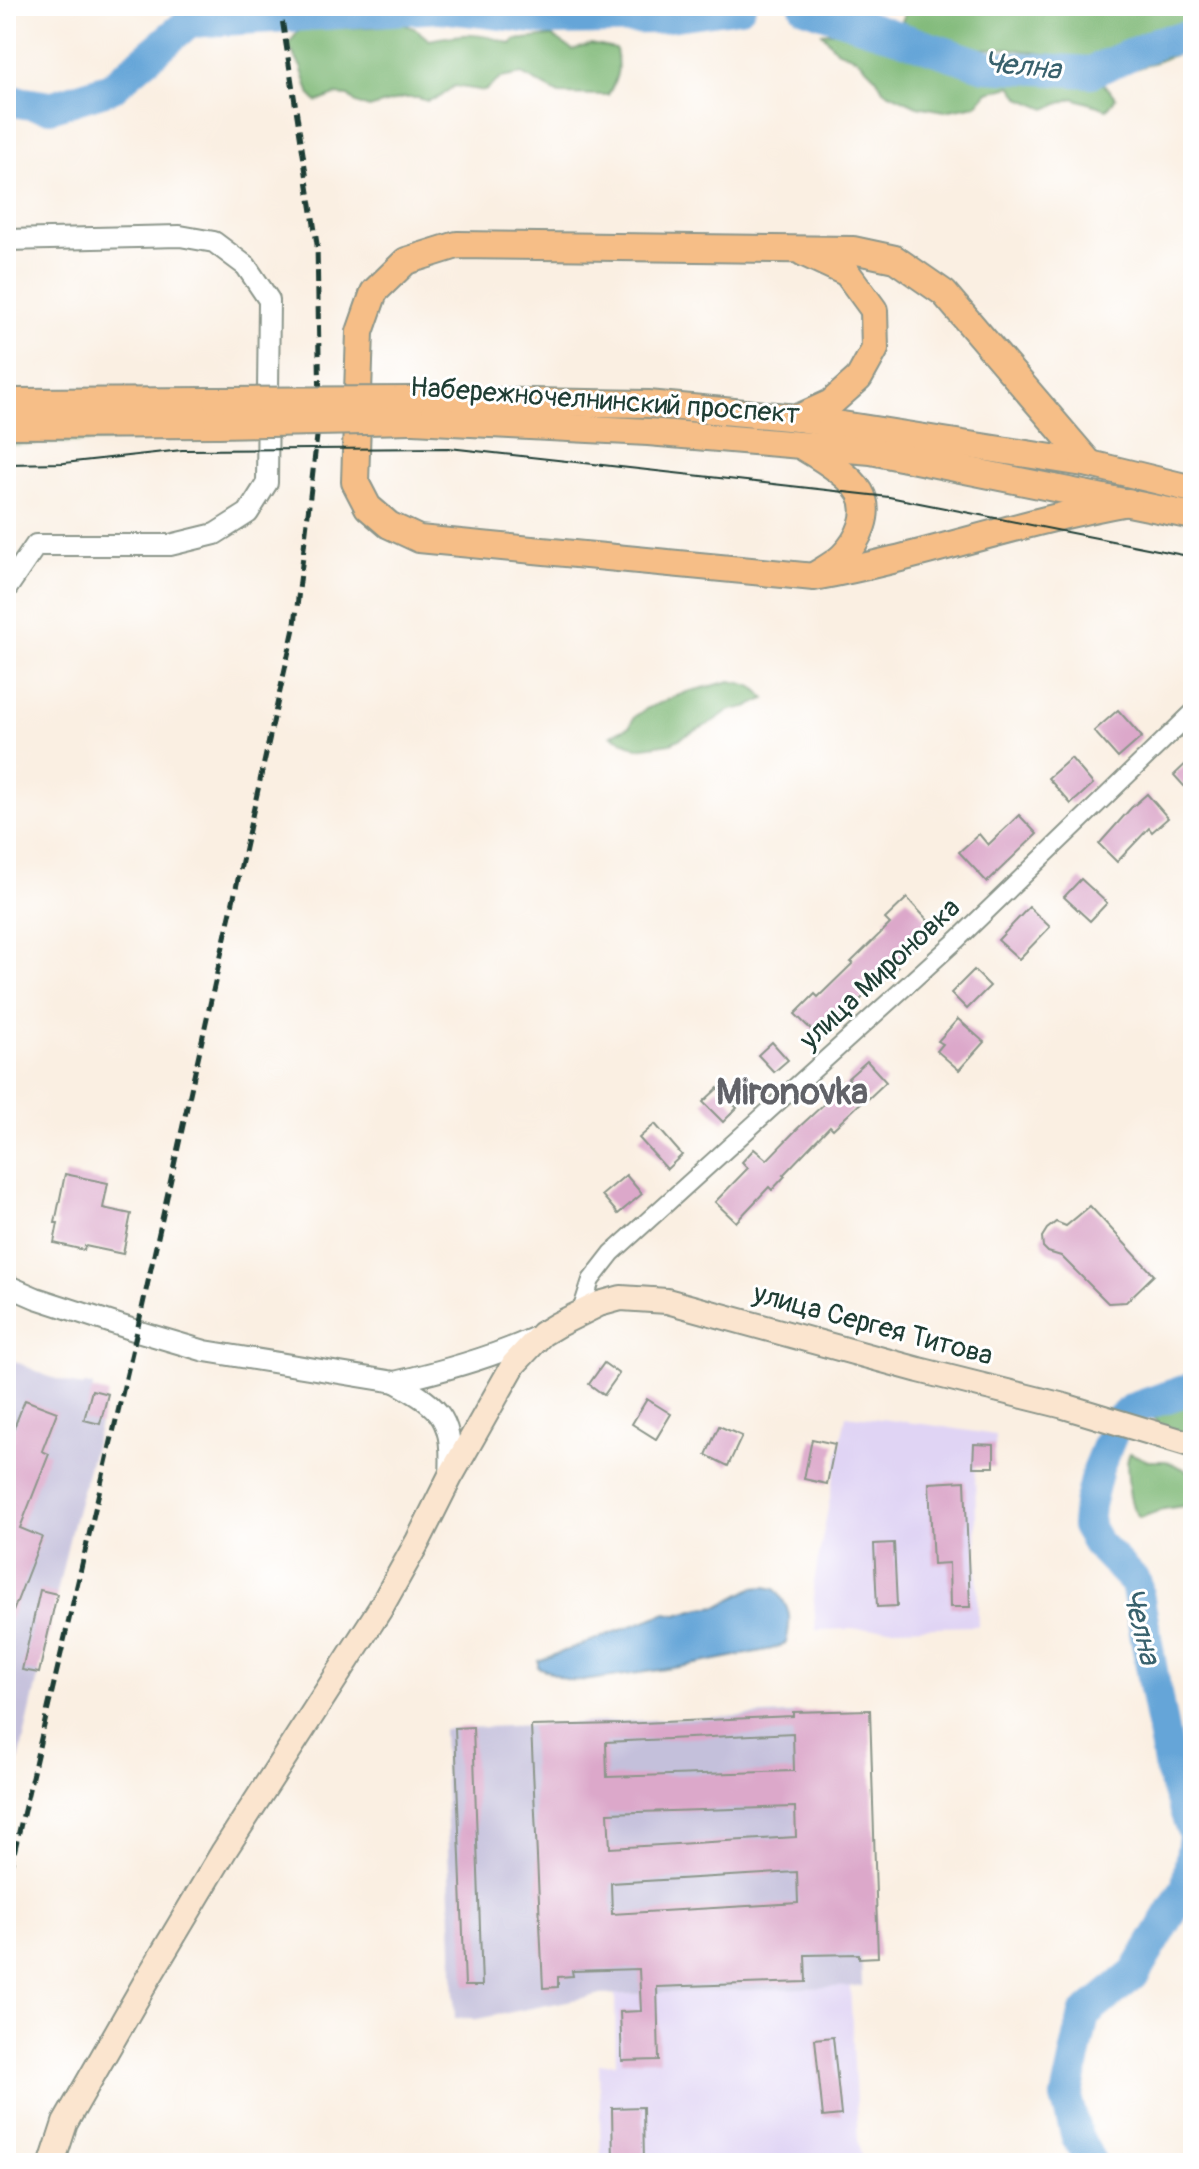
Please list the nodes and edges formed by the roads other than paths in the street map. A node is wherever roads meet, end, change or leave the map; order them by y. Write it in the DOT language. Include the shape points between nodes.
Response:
graph roads {
  1 [pos="6,240"];
  2 [pos="797,250"];
  3 [pos="6,402"];
  4 [pos="412,410"];
  5 [pos="217,412"];
  6 [pos="798,418"];
  7 [pos="6,425"];
  8 [pos="802,445"];
  9 [pos="1090,464"];
  10 [pos="1193,489"];
  11 [pos="1128,502"];
  12 [pos="1193,516"];
  13 [pos="814,577"];
  14 [pos="6,589"];
  15 [pos="1193,712"];
  16 [pos="6,1285"];
  17 [pos="580,1314"];
  18 [pos="542,1334"];
  19 [pos="395,1382"];
  20 [pos="1193,1445"];
  21 [pos="450,1477"];
  22 [pos="52,2163"];
  1 -- 14 [label="street" via="180,236 214,242 246,266 269,300 267,483 248,513 215,534 170,545 36,545"];
  2 -- 6 [label="main road" via="847,273 874,310 875,349 859,378 831,403"];
  2 -- 9 [label="main road" via="853,250 895,259 944,293"];
  2 -- 13 [label="main road" via="457,245 406,261 374,292 360,332 355,482 368,507 389,525 419,539"];
  3 -- 5 [label="main road, Набережночелнинский проспект"];
  4 -- 5 [label="main road, Набережночелнинский проспект, bridge"];
  4 -- 6 [label="main road, Набережночелнинский проспект" via="648,404"];
  4 -- 8 [label="main road, Набережночелнинский проспект"];
  5 -- 7 [label="main road, Набережночелнинский проспект"];
  6 -- 9 [label="main road, Набережночелнинский проспект"];
  8 -- 11 [label="main road, Набережночелнинский проспект" via="871,451"];
  8 -- 13 [label="main road" via="836,467 860,492 865,517 843,556"];
  9 -- 10 [label="main road, Набережночелнинский проспект"];
  11 -- 12 [label="main road, Набережночелнинский проспект"];
  11 -- 13 [label="main road"];
  15 -- 17 [label="street, улица Мироновка" via="958,939 612,1253 591,1280"];
  16 -- 19 [label="street" via="205,1351"];
  17 -- 18 [label="main road, улица Сергея Титова"];
  17 -- 20 [label="main road, улица Сергея Титова" via="621,1298 667,1301"];
  18 -- 19 [label="street" via="485,1358"];
  18 -- 21 [label="main road, улица Сергея Титова" via="514,1364"];
  19 -- 21 [label="street" via="437,1410 450,1436"];
  21 -- 22 [label="main road, улица Сергея Титова" via="380,1609 147,1980 65,2123"];
}
